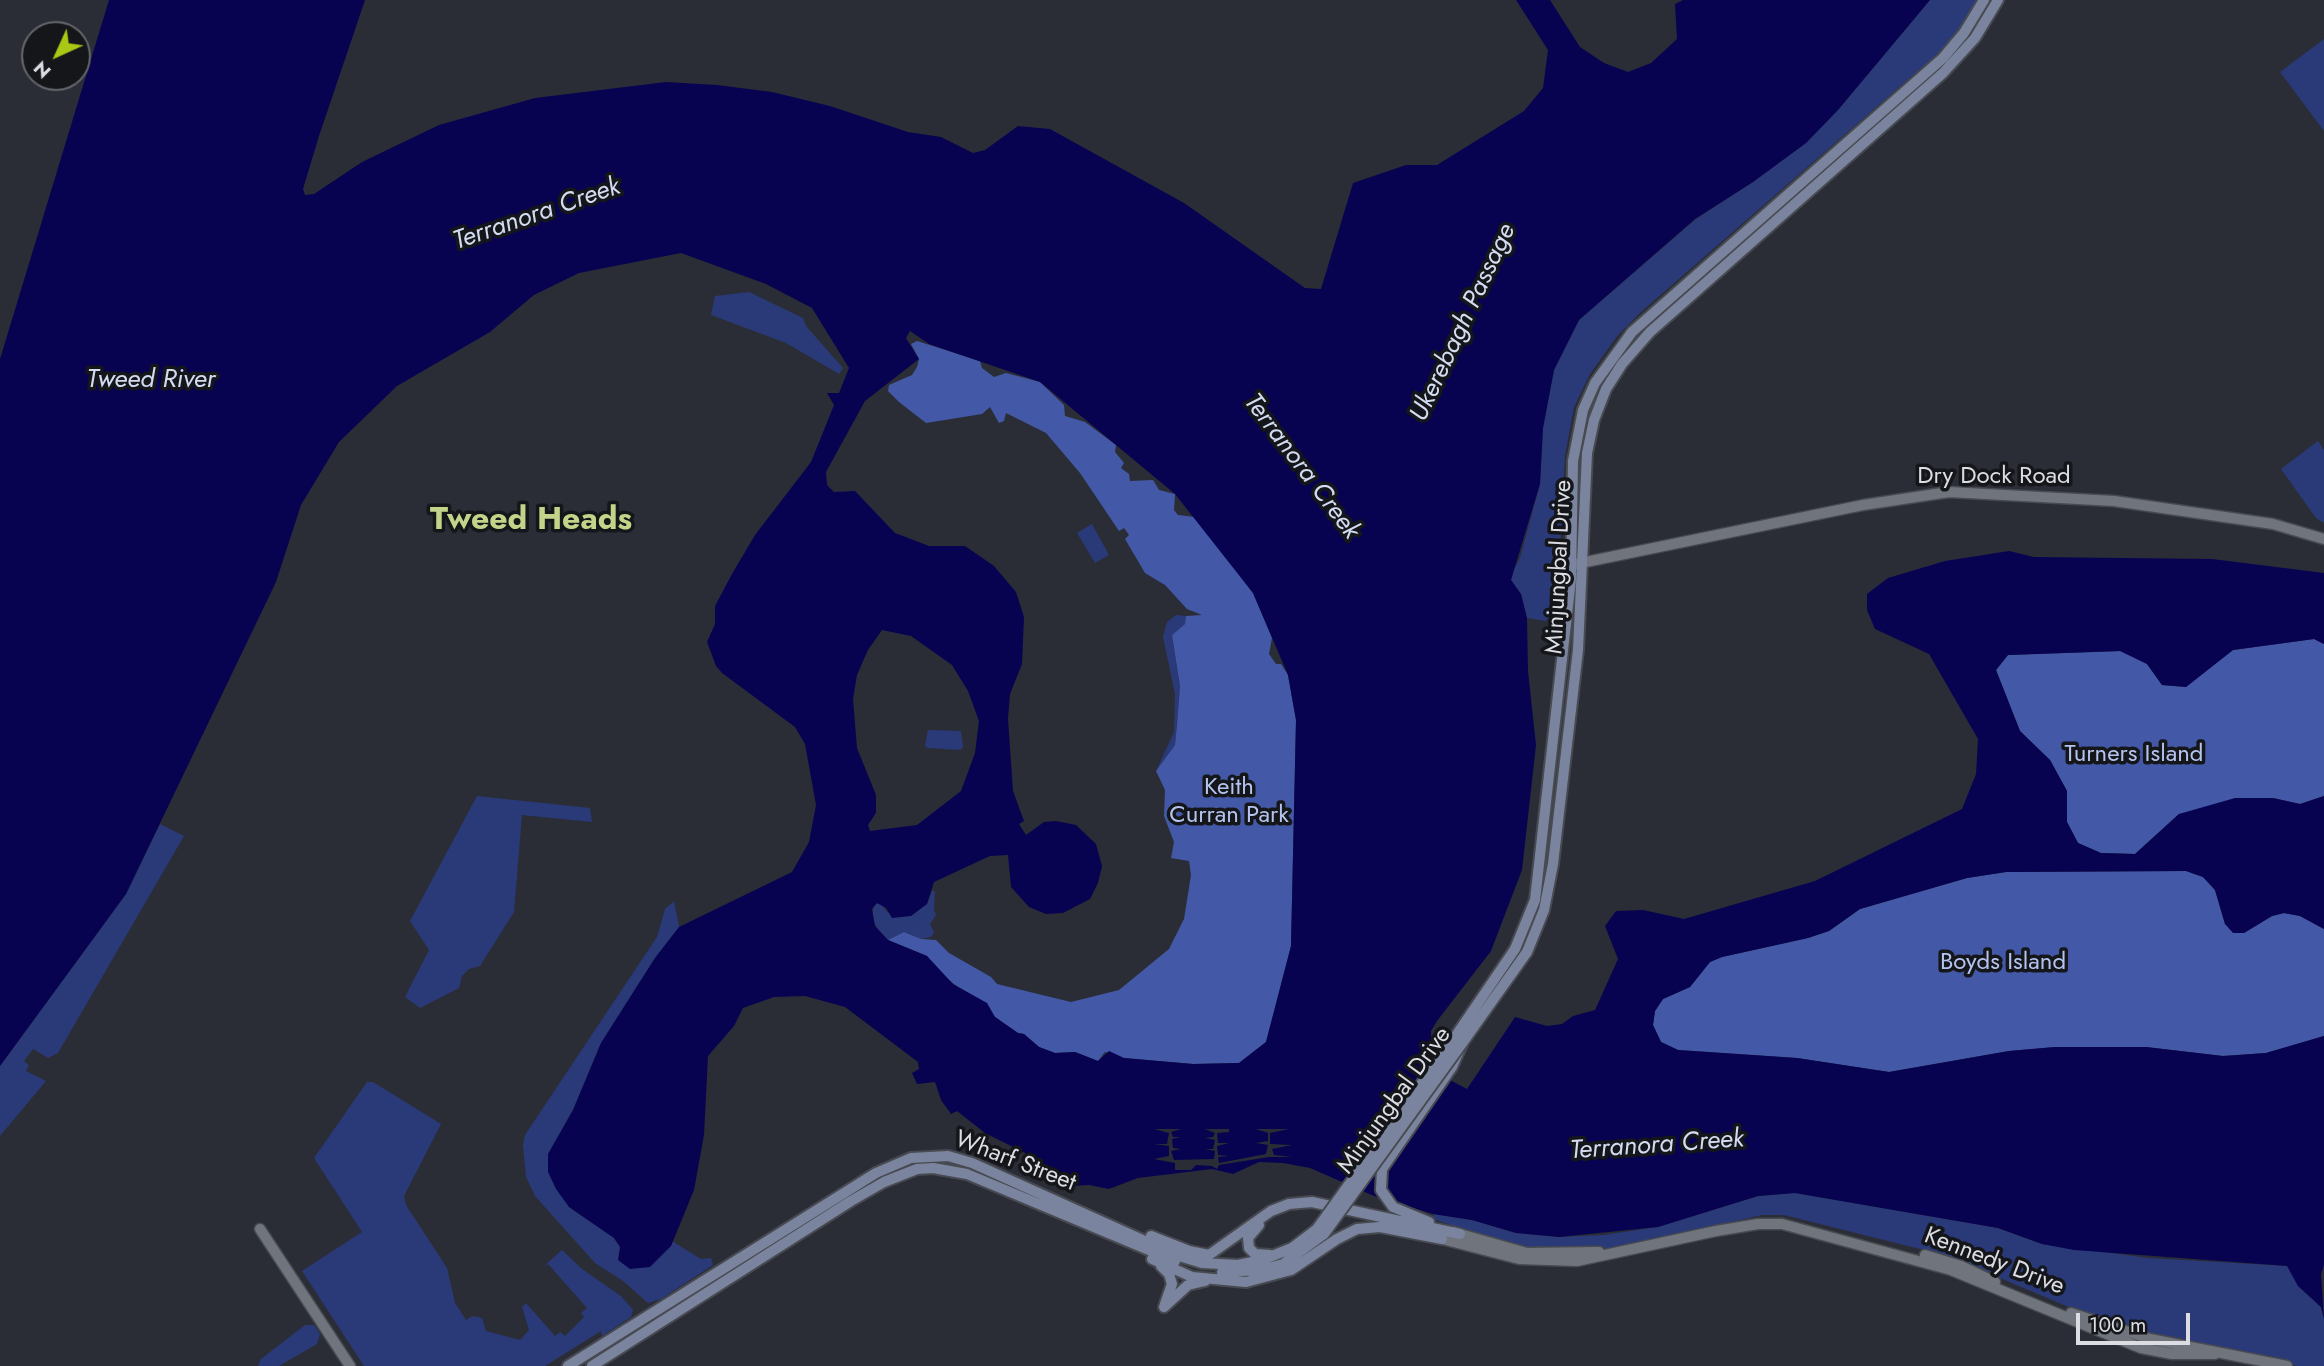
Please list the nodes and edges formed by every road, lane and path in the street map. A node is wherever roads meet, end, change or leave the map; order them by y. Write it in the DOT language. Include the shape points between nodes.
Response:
graph roads {
  1 [pos="1984,0"];
  2 [pos="1998,0"];
  3 [pos="2324,540"];
  4 [pos="1577,564"];
  5 [pos="1459,1040"];
  6 [pos="1099,1218"];
  7 [pos="1429,1222"];
  8 [pos="260,1229"];
  9 [pos="1716,1231"];
  10 [pos="1320,1232"];
  11 [pos="1460,1234"];
  12 [pos="1117,1238"];
  13 [pos="1442,1239"];
  14 [pos="1628,1251"];
  15 [pos="1279,1254"];
  16 [pos="1154,1260"];
  17 [pos="1211,1281"];
  18 [pos="2112,1328"];
  19 [pos="2164,1353"];
  20 [pos="2216,1354"];
  21 [pos="350,1366"];
  22 [pos="568,1366"];
  23 [pos="592,1366"];
  24 [pos="2287,1366"];
  1 -- 4 [label="main road, Minjungbal Drive" via="1943,58 1672,295 1610,358 1589,395 1576,443"];
  2 -- 4 [label="main road, Minjungbal Drive" via="1975,38 1944,74 1674,310 1622,364 1606,389 1590,436"];
  3 -- 4 [label="street, Dry Dock Road" via="2273,524 2114,500 1942,493"];
  4 -- 5 [label="main road, Minjungbal Drive" via="1578,649 1548,895 1527,953"];
  5 -- 7 [label="main road, bridge" via="1452,1067 1386,1160 1380,1179 1381,1190 1393,1207"];
  5 -- 10 [label="main road, Minjungbal Drive, bridge"];
  6 -- 11 [label="main road" via="1205,1255 1217,1251 1266,1213 1301,1202 1324,1202"];
  6 -- 15 [label="main road, Wharf Street" via="1202,1263 1249,1264"];
  6 -- 22 [label="main road, Wharf Street" via="957,1158 901,1160"];
  7 -- 11 [label="street"];
  8 -- 21 [label="street"];
  9 -- 14 [label="street, Kennedy Drive"];
  9 -- 18 [label="street, Kennedy Drive" via="1760,1219 1795,1222 1961,1266 2039,1302"];
  9 -- 19 [label="street, Kennedy Drive" via="1782,1224 1916,1259"];
  10 -- 12 [label="main road, Wharf Street" via="1283,1264 1238,1273 1191,1267"];
  10 -- 15 [label="main road, Wharf Street"];
  11 -- 14 [label="street, Kennedy Drive" via="1527,1253"];
  12 -- 16 [label="main road"];
  12 -- 23 [label="main road, Wharf Street" via="967,1174 918,1169 851,1201"];
  13 -- 14 [label="street, Kennedy Drive" via="1539,1261 1587,1260"];
  13 -- 15 [label="main road" via="1309,1206 1280,1213 1251,1232 1248,1243 1255,1254"];
  13 -- 17 [label="main road" via="1380,1227 1357,1229 1276,1276 1246,1282"];
  16 -- 17 [label="main road"];
  16 -- 17 [label="main road" via="1171,1279 1164,1307 1194,1282"];
  18 -- 19 [label="street" via="2162,1348"];
  18 -- 20 [label="street, Kennedy Drive"];
  19 -- 20 [label="street, Kennedy Drive"];
  20 -- 24 [label="street, Kennedy Drive"];
}
